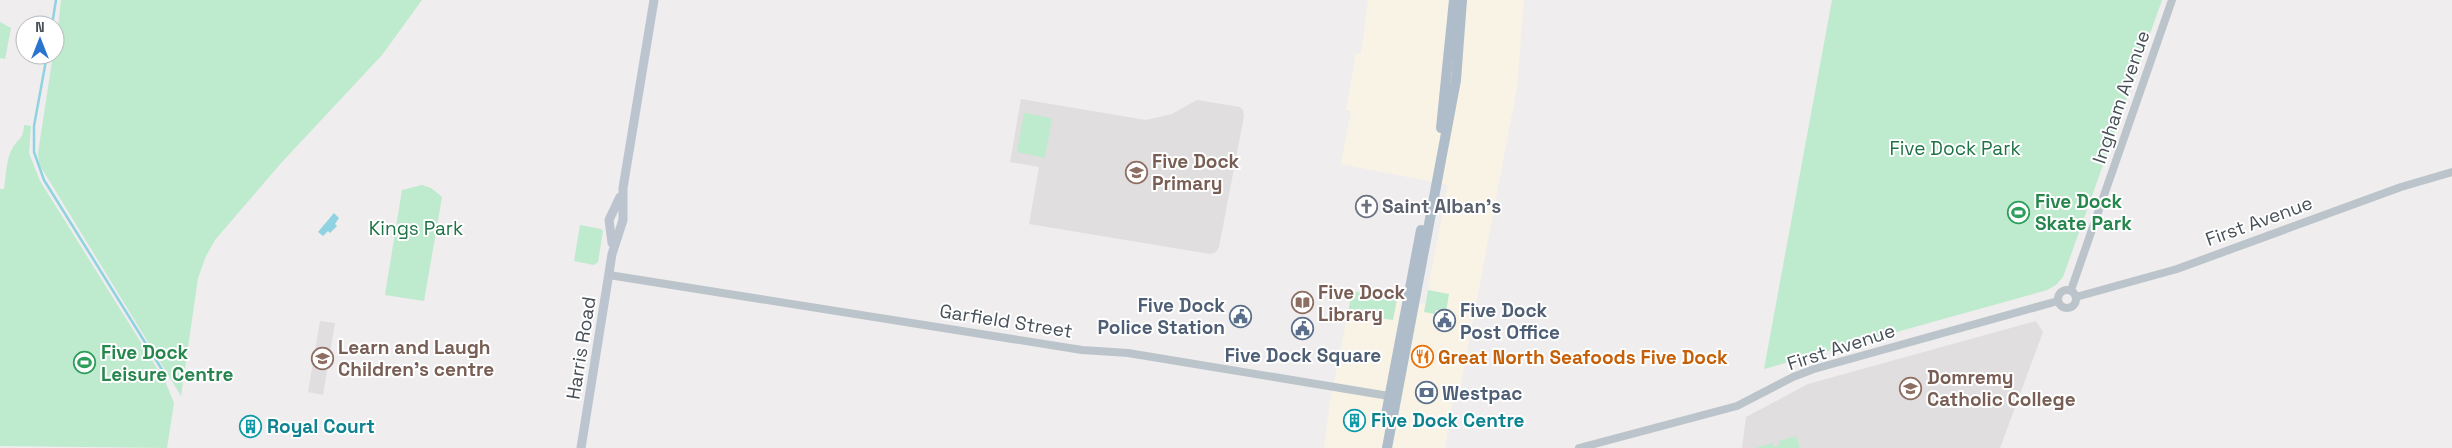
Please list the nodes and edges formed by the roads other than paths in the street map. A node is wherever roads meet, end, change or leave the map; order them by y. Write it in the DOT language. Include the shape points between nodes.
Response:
graph roads {
  1 [pos="654,0"];
  2 [pos="1454,0"];
  3 [pos="1462,0"];
  4 [pos="2172,0"];
  5 [pos="2452,172"];
  6 [pos="609,275"];
  7 [pos="2070,290"];
  8 [pos="2076,297"];
  9 [pos="2058,301"];
  10 [pos="1394,396"];
  11 [pos="581,448"];
  12 [pos="1380,448"];
  13 [pos="1387,448"];
  14 [pos="1579,448"];
  1 -- 6 [label="main road, Harris Road" via="618,215 623,220 616,226"];
  2 -- 10 [label="main road" via="1443,121"];
  3 -- 10 [label="main road" via="1456,80"];
  4 -- 7 [label="street, Ingham Avenue"];
  5 -- 8 [label="street, First Avenue" via="2392,190 2177,269"];
  6 -- 10 [label="street, Garfield Street"];
  6 -- 11 [label="main road, Harris Road"];
  7 -- 8 [label="street"];
  7 -- 9 [label="street" via="2062,291"];
  8 -- 9 [label="street" via="2075,304 2069,308"];
  9 -- 14 [label="street, First Avenue" via="1814,369 1737,406"];
  10 -- 12 [label="main road"];
  10 -- 13 [label="main road"];
}
